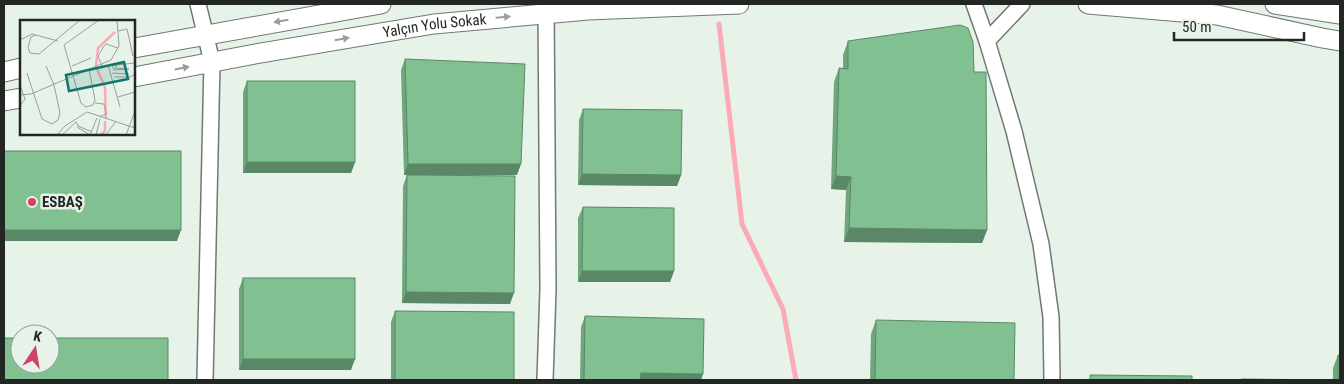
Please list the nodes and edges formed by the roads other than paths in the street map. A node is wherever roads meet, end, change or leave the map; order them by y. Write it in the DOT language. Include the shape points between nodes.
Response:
graph roads {
  1 [pos="198,4"];
  2 [pos="381,4"];
  3 [pos="738,4"];
  4 [pos="974,4"];
  5 [pos="1022,4"];
  6 [pos="1088,4"];
  7 [pos="1276,4"];
  8 [pos="546,9"];
  9 [pos="1340,14"];
  10 [pos="205,34"];
  11 [pos="987,41"];
  12 [pos="1340,41"];
  13 [pos="135,48"];
  14 [pos="212,62"];
  15 [pos="20,68"];
  16 [pos="4,72"];
  17 [pos="135,77"];
  18 [pos="20,98"];
  19 [pos="4,101"];
  20 [pos="205,380"];
  21 [pos="545,380"];
  22 [pos="1052,380"];
  1 -- 10 [label="street"];
  2 -- 10 [label="street, Yalçın Yolu Sokak, one-way"];
  3 -- 8 [label="street, Yalçın Yolu Sokak"];
  4 -- 11 [label="street"];
  5 -- 11 [label="street"];
  6 -- 12 [label="street" via="1217,15"];
  7 -- 9 [label="street"];
  14 -- 8 [label="street, Yalçın Yolu Sokak, one-way" via="434,24"];
  8 -- 21 [label="street" via="548,290"];
  10 -- 13 [label="street, Yalçın Yolu Sokak"];
  10 -- 14 [label="street"];
  11 -- 22 [label="street" via="1014,131 1041,244 1051,317"];
  17 -- 14 [label="street, Yalçın Yolu Sokak, one-way"];
  14 -- 20 [label="street"];
  15 -- 16 [label="street"];
  18 -- 19 [label="street"];
}
